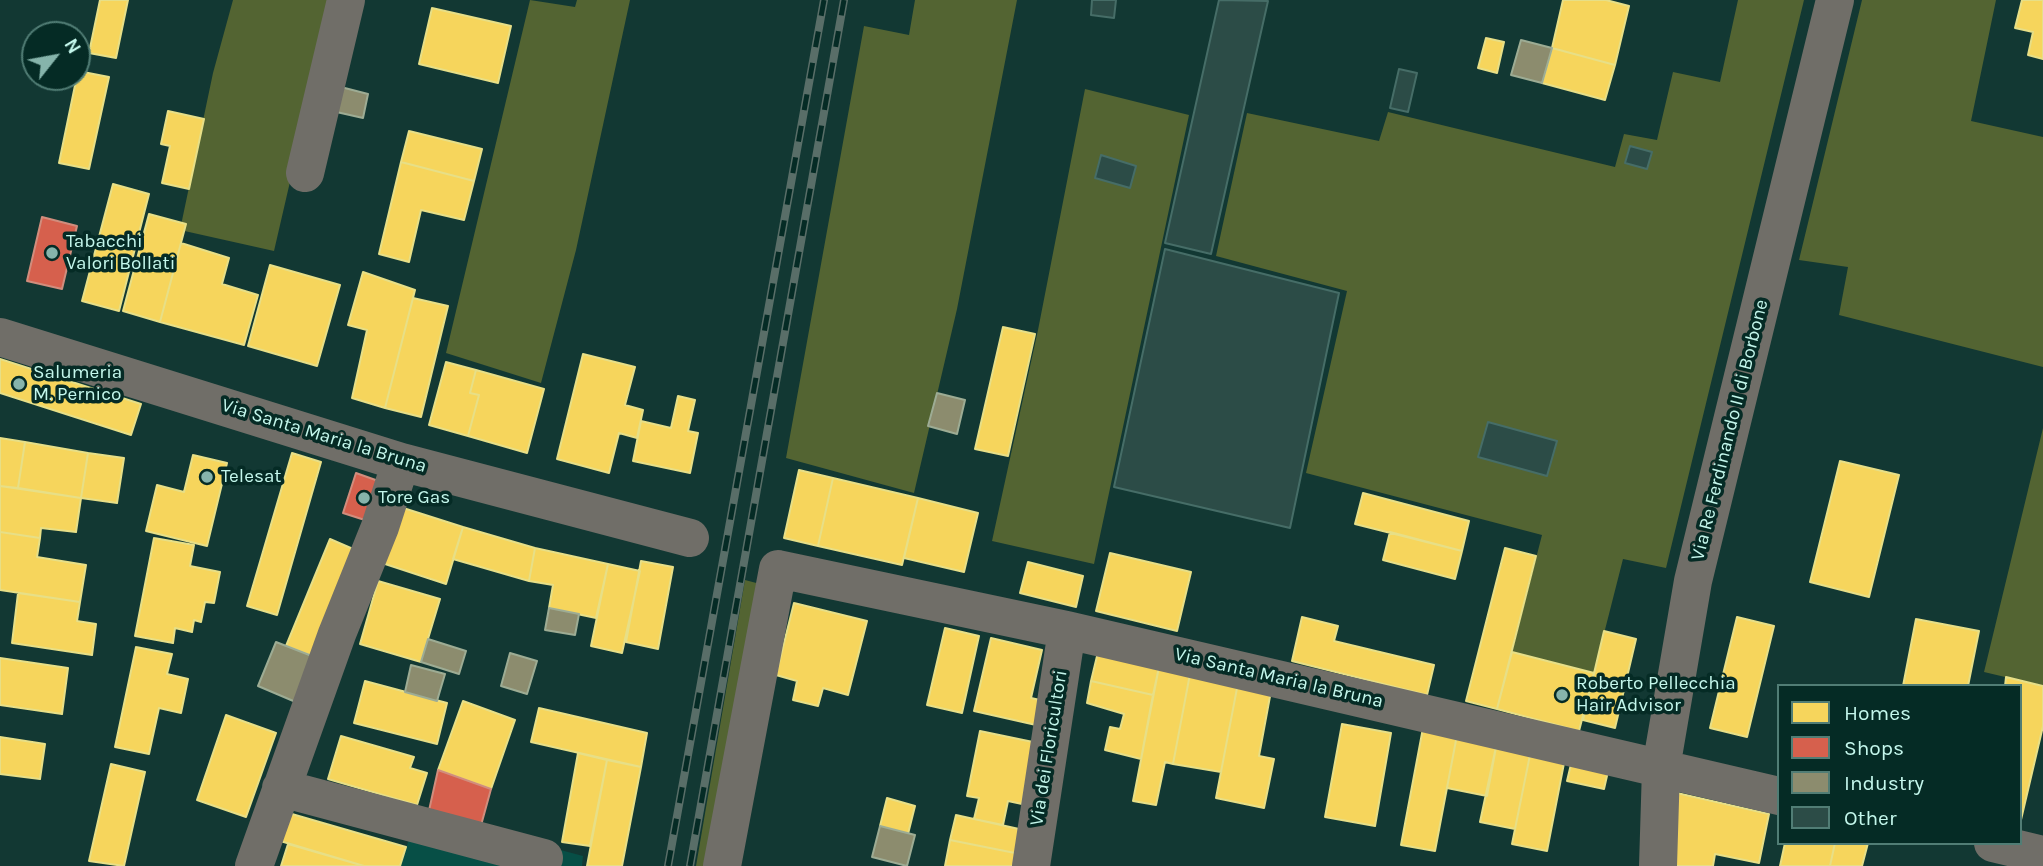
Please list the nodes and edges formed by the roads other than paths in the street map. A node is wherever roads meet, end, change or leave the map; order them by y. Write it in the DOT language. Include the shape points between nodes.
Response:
graph roads {
  1 [pos="346,0"];
  2 [pos="1835,0"];
  3 [pos="305,173"];
  4 [pos="0,337"];
  5 [pos="401,462"];
  6 [pos="690,538"];
  7 [pos="1067,630"];
  8 [pos="1661,768"];
  9 [pos="281,788"];
  10 [pos="1777,796"];
  11 [pos="2001,845"];
  12 [pos="2043,855"];
  13 [pos="544,858"];
  14 [pos="254,866"];
  15 [pos="722,866"];
  16 [pos="1031,866"];
  17 [pos="1658,866"];
  1 -- 3 [label="street"];
  2 -- 8 [label="street, Via Re Ferdinando II di Borbone" via="1693,581"];
  4 -- 5 [label="street, Via Santa Maria la Bruna"];
  5 -- 6 [label="street, Via Santa Maria la Bruna"];
  5 -- 9 [label="street"];
  7 -- 8 [label="street, Via Santa Maria la Bruna"];
  7 -- 15 [label="street, Via Santa Maria la Bruna" via="778,569"];
  7 -- 16 [label="street, Via dei Floricultori"];
  8 -- 10 [label="street, Via Santa Maria la Bruna"];
  8 -- 17 [label="street, Via Re Ferdinando II di Borbone"];
  9 -- 13 [label="street"];
  9 -- 14 [label="street"];
  11 -- 12 [label="street"];
}
